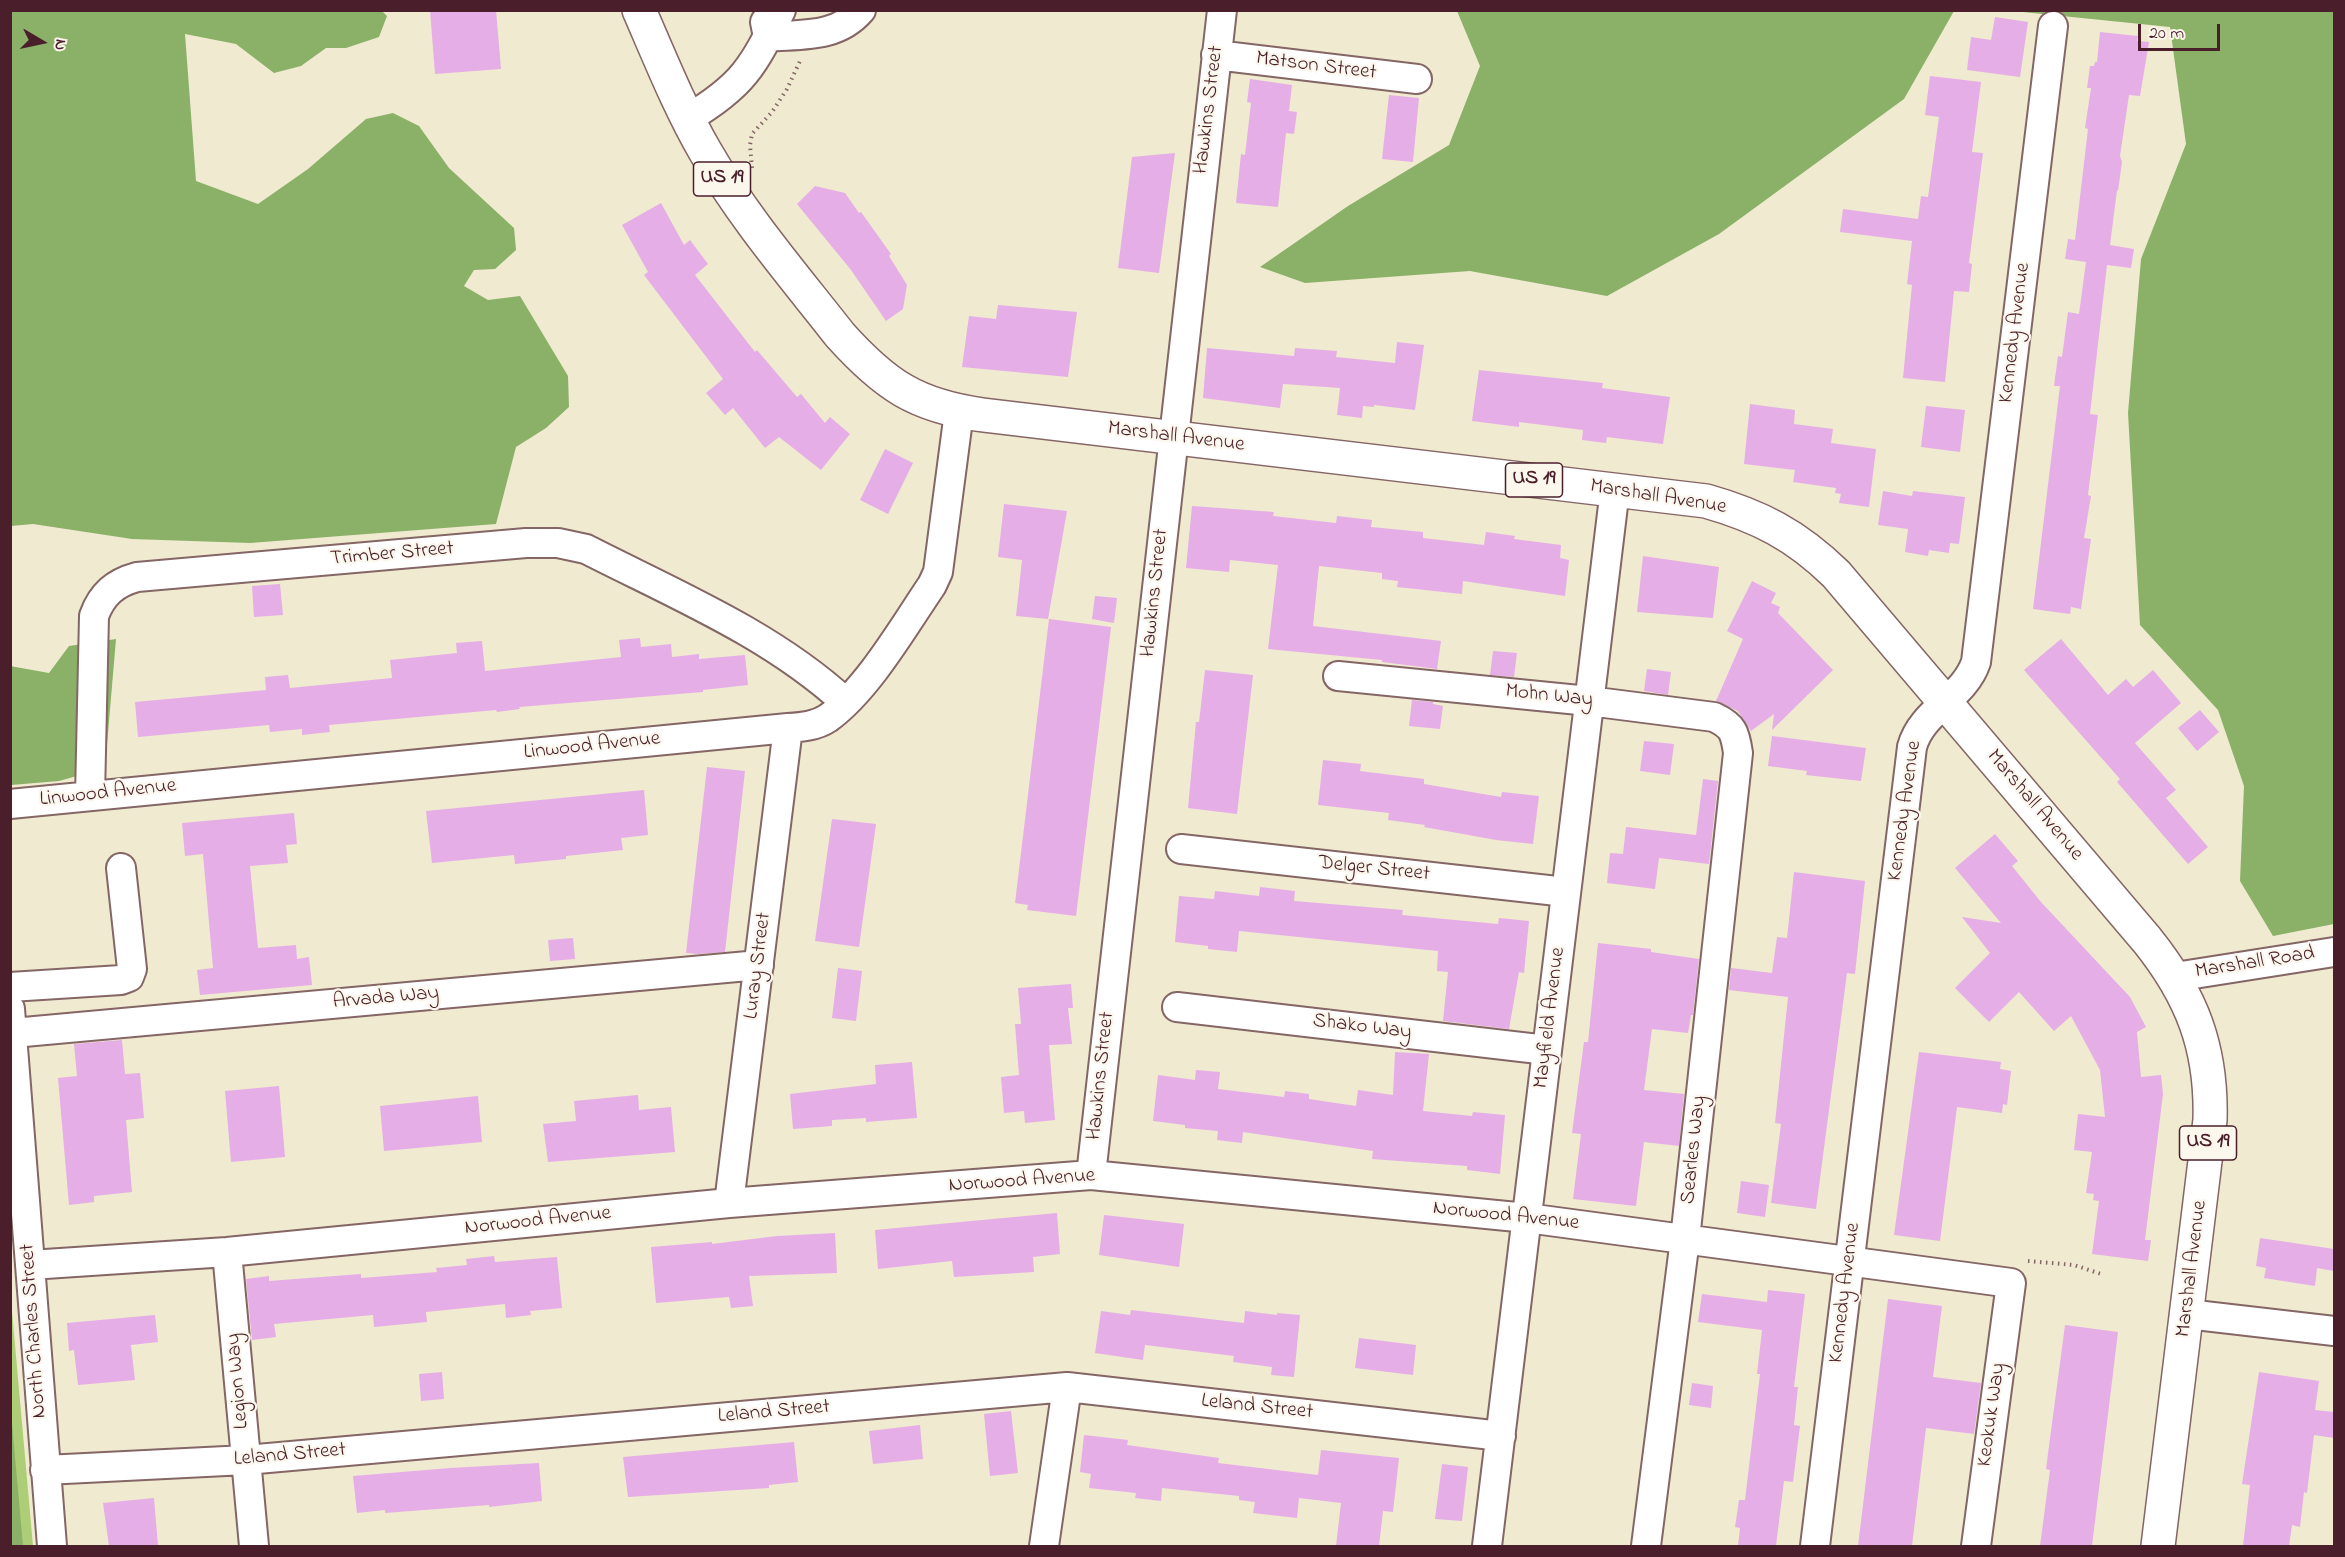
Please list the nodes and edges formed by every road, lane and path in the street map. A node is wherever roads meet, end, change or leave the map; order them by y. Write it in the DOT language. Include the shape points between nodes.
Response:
graph roads {
  1 [pos="639,10"];
  2 [pos="781,10"];
  3 [pos="861,10"];
  4 [pos="1222,10"];
  5 [pos="766,24"];
  6 [pos="2053,26"];
  7 [pos="802,34"];
  8 [pos="1216,55"];
  9 [pos="1417,79"];
  10 [pos="687,119"];
  11 [pos="754,180"];
  12 [pos="959,412"];
  13 [pos="1173,438"];
  14 [pos="1615,489"];
  15 [pos="1338,676"];
  16 [pos="1589,701"];
  17 [pos="845,702"];
  18 [pos="1945,702"];
  19 [pos="788,728"];
  20 [pos="1738,753"];
  21 [pos="90,796"];
  22 [pos="10,804"];
  23 [pos="1181,849"];
  24 [pos="121,868"];
  25 [pos="1566,892"];
  26 [pos="2334,952"];
  27 [pos="759,964"];
  28 [pos="2175,977"];
  29 [pos="83,982"];
  30 [pos="10,987"];
  31 [pos="1177,1007"];
  32 [pos="12,1021"];
  33 [pos="85,1026"];
  34 [pos="1547,1050"];
  35 [pos="1091,1175"];
  36 [pos="729,1203"];
  37 [pos="1527,1218"];
  38 [pos="1685,1239"];
  39 [pos="227,1252"];
  40 [pos="1850,1261"];
  41 [pos="30,1265"];
  42 [pos="2019,1272"];
  43 [pos="2101,1274"];
  44 [pos="2187,1314"];
  45 [pos="2334,1331"];
  46 [pos="1067,1387"];
  47 [pos="1501,1436"];
  48 [pos="246,1460"];
  49 [pos="45,1470"];
  50 [pos="52,1546"];
  51 [pos="254,1546"];
  52 [pos="1044,1546"];
  53 [pos="1487,1546"];
  54 [pos="1646,1546"];
  55 [pos="1815,1546"];
  56 [pos="1976,1546"];
  57 [pos="2158,1546"];
  1 -- 10 [label="main road, Marshall Avenue / US 19"];
  2 -- 5 [label="street"];
  3 -- 7 [label="street" via="851,22 831,32"];
  4 -- 8 [label="street, Hawkins Street"];
  5 -- 7 [label="street"];
  5 -- 10 [label="street" via="750,70 710,105"];
  6 -- 18 [label="street, Kennedy Avenue" via="1976,662 1965,684"];
  7 -- 11 [label="path" via="796,71 772,112 752,134"];
  8 -- 9 [label="street, Matson Street"];
  8 -- 13 [label="street, Hawkins Street"];
  10 -- 12 [label="main road, Marshall Avenue / US 19" via="740,207 858,355 896,388 918,400"];
  12 -- 13 [label="main road, Marshall Avenue / US 19"];
  12 -- 17 [label="street, Linwood Avenue" via="938,572 933,585 874,669"];
  13 -- 14 [label="main road, Marshall Avenue / US 19"];
  13 -- 35 [label="street, Hawkins Street"];
  14 -- 16 [label="street, Mayfield Avenue"];
  14 -- 18 [label="main road, Marshall Avenue / US 19" via="1706,501 1762,520 1788,534 1836,574"];
  15 -- 16 [label="street, Mohn Way"];
  16 -- 20 [label="street, Mohn Way" via="1714,717 1728,724 1736,736"];
  16 -- 25 [label="street, Mayfield Avenue"];
  17 -- 19 [label="street, Linwood Avenue" via="819,723"];
  17 -- 21 [label="street, Trimber Street" via="819,677 743,629 586,549 565,545 526,543 137,577 105,594 94,616"];
  18 -- 28 [label="main road, Marshall Avenue / US 19"];
  18 -- 40 [label="street, Kennedy Avenue" via="1919,728 1912,747"];
  19 -- 21 [label="street, Linwood Avenue"];
  19 -- 27 [label="street, Luray Street"];
  20 -- 38 [label="street, Searles Way"];
  21 -- 22 [label="street, Linwood Avenue"];
  23 -- 25 [label="street, Delger Street"];
  24 -- 29 [label="street" via="132,969 129,977 121,980"];
  25 -- 34 [label="street, Mayfield Avenue"];
  26 -- 28 [label="street, Marshall Road"];
  27 -- 33 [label="street, Arvada Way"];
  27 -- 36 [label="street, Luray Street"];
  28 -- 44 [label="main road, Marshall Avenue / US 19" via="2204,1044 2211,1095"];
  29 -- 30 [label="street"];
  29 -- 33 [label="street"];
  31 -- 34 [label="street, Shako Way"];
  32 -- 33 [label="street, Arvada Way"];
  32 -- 41 [label="street, North Charles Street"];
  34 -- 37 [label="street, Mayfield Avenue"];
  35 -- 36 [label="street, Norwood Avenue"];
  35 -- 37 [label="street, Norwood Avenue"];
  36 -- 39 [label="street, Norwood Avenue"];
  37 -- 38 [label="street, Norwood Avenue"];
  37 -- 47 [label="street, Mayfield Avenue"];
  38 -- 40 [label="street, Norwood Avenue"];
  38 -- 54 [label="street, Searles Way"];
  39 -- 41 [label="street, Norwood Avenue"];
  39 -- 48 [label="street, Legion Way"];
  40 -- 42 [label="street, Norwood Avenue"];
  40 -- 55 [label="street, Kennedy Avenue"];
  41 -- 49 [label="street, North Charles Street"];
  42 -- 43 [label="path" via="2074,1265"];
  42 -- 56 [label="street, Keokuk Way"];
  44 -- 45 [label="street"];
  44 -- 57 [label="main road, Marshall Avenue / US 19"];
  46 -- 47 [label="street, Leland Street"];
  46 -- 48 [label="street, Leland Street"];
  46 -- 52 [label="street"];
  47 -- 53 [label="street, Mayfield Avenue"];
  48 -- 49 [label="street, Leland Street"];
  48 -- 51 [label="street, Legion Way"];
  49 -- 50 [label="street, North Charles Street"];
}
